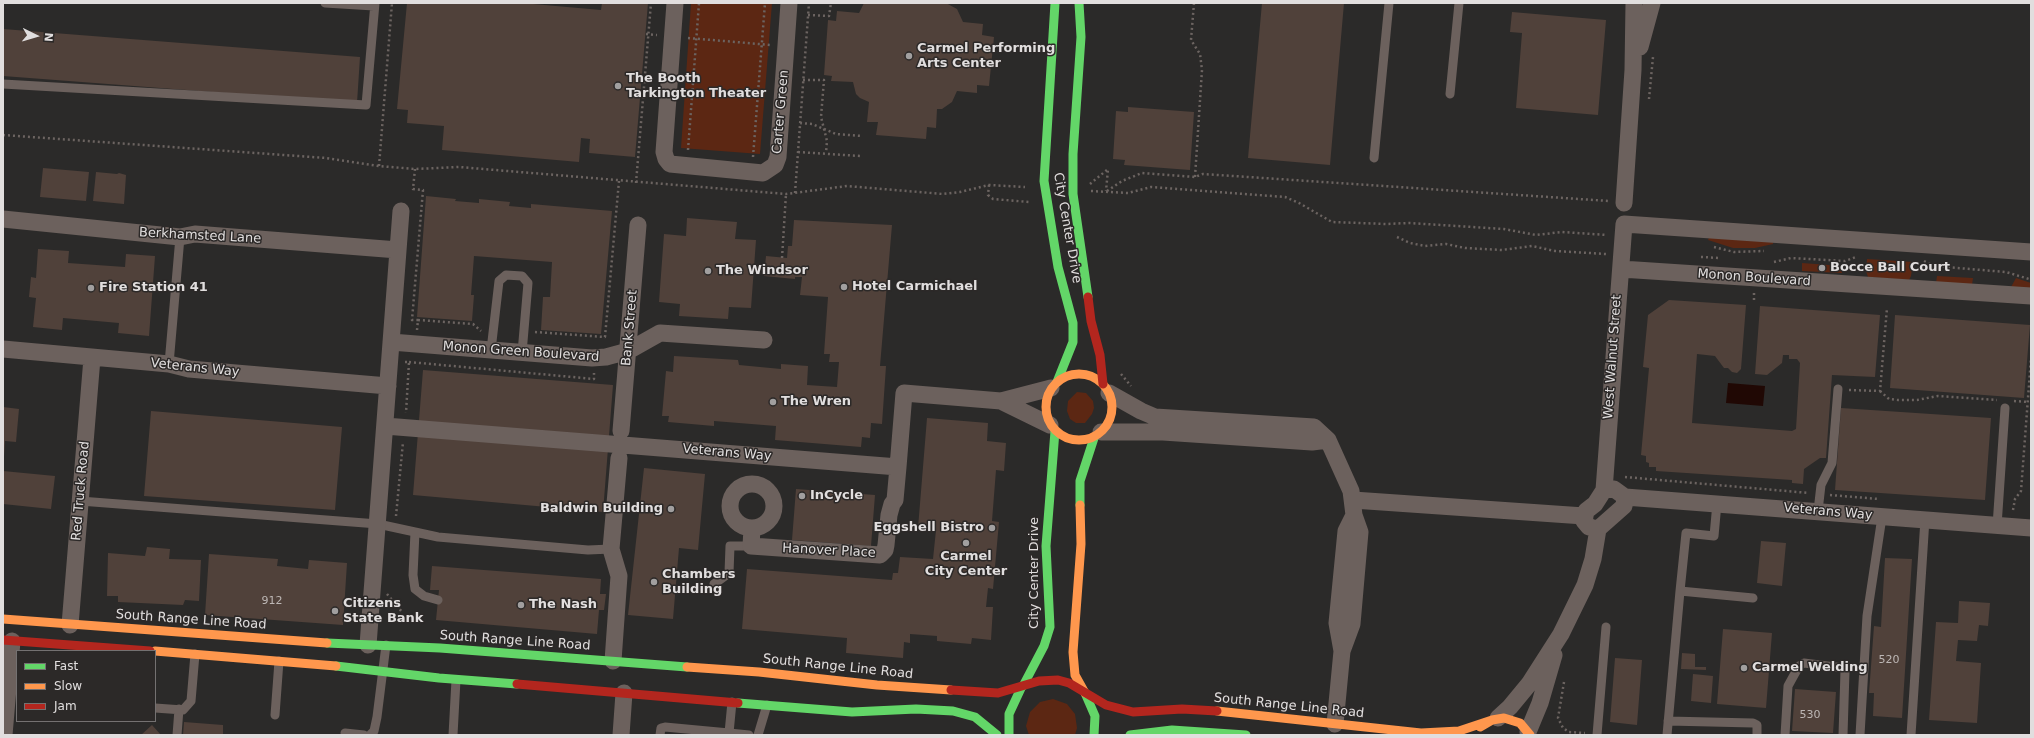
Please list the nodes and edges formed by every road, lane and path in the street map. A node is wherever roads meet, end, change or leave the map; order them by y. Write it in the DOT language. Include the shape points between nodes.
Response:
graph roads {
  1 [pos="325,3"];
  2 [pos="392,3"];
  3 [pos="651,3"];
  4 [pos="675,3"];
  5 [pos="699,3"];
  6 [pos="765,3"];
  7 [pos="789,3"];
  8 [pos="809,3"];
  9 [pos="831,3"];
  10 [pos="1055,3"];
  11 [pos="1079,3"];
  12 [pos="1194,3"];
  13 [pos="1389,3"];
  14 [pos="1460,3"];
  15 [pos="1634,3"];
  16 [pos="1652,3"];
  17 [pos="375,5"];
  18 [pos="808,15"];
  19 [pos="647,34"];
  20 [pos="673,36"];
  21 [pos="696,38"];
  22 [pos="762,44"];
  23 [pos="786,46"];
  24 [pos="806,48"];
  25 [pos="1633,70"];
  26 [pos="803,80"];
  27 [pos="3,84"];
  28 [pos="1450,94"];
  29 [pos="800,123"];
  30 [pos="824,129"];
  31 [pos="3,135"];
  32 [pos="862,136"];
  33 [pos="798,152"];
  34 [pos="688,153"];
  35 [pos="826,154"];
  36 [pos="860,156"];
  37 [pos="746,158"];
  38 [pos="1374,158"];
  39 [pos="379,166"];
  40 [pos="415,169"];
  41 [pos="1195,177"];
  42 [pos="619,181"];
  43 [pos="636,183"];
  44 [pos="989,185"];
  45 [pos="1025,187"];
  46 [pos="1087,187"];
  47 [pos="1089,191"];
  48 [pos="1106,191"];
  49 [pos="786,194"];
  50 [pos="795,194"];
  51 [pos="1035,202"];
  52 [pos="401,211"];
  53 [pos="1624,218"];
  54 [pos="3,219"];
  55 [pos="638,225"];
  56 [pos="180,237"];
  57 [pos="1709,246"];
  58 [pos="398,250"];
  59 [pos="1768,250"];
  60 [pos="2031,252"];
  61 [pos="782,258"];
  62 [pos="1930,258"];
  63 [pos="1621,269"];
  64 [pos="2031,280"];
  65 [pos="2031,296"];
  66 [pos="1886,308"];
  67 [pos="418,320"];
  68 [pos="535,332"];
  69 [pos="764,340"];
  70 [pos="391,342"];
  71 [pos="3,349"];
  72 [pos="491,350"];
  73 [pos="628,351"];
  74 [pos="522,353"];
  75 [pos="92,358"];
  76 [pos="2031,358"];
  77 [pos="390,360"];
  78 [pos="170,364"];
  79 [pos="1054,385"];
  80 [pos="388,386"];
  81 [pos="1106,388"];
  82 [pos="1838,389"];
  83 [pos="1880,392"];
  84 [pos="1001,401"];
  85 [pos="2012,401"];
  86 [pos="2028,402"];
  87 [pos="2005,404"];
  88 [pos="385,426"];
  89 [pos="404,427"];
  90 [pos="1053,428"];
  91 [pos="621,431"];
  92 [pos="1098,435"];
  93 [pos="1328,440"];
  94 [pos="756,456"];
  95 [pos="619,458"];
  96 [pos="898,466"];
  97 [pos="753,483"];
  98 [pos="1604,490"];
  99 [pos="1625,496"];
  100 [pos="80,501"];
  101 [pos="1717,503"];
  102 [pos="1353,507"];
  103 [pos="2013,510"];
  104 [pos="1818,512"];
  105 [pos="1584,516"];
  106 [pos="1882,517"];
  107 [pos="1925,520"];
  108 [pos="386,526"];
  109 [pos="1997,526"];
  110 [pos="752,528"];
  111 [pos="2031,528"];
  112 [pos="1598,529"];
  113 [pos="415,532"];
  114 [pos="751,546"];
  115 [pos="611,549"];
  116 [pos="714,584"];
  117 [pos="387,586"];
  118 [pos="1680,591"];
  119 [pos="1753,598"];
  120 [pos="438,600"];
  121 [pos="402,612"];
  122 [pos="3,619"];
  123 [pos="70,625"];
  124 [pos="1606,627"];
  125 [pos="1561,634"];
  126 [pos="7,641"];
  127 [pos="368,645"];
  128 [pos="386,645"];
  129 [pos="127,650"];
  130 [pos="280,650"];
  131 [pos="156,651"];
  132 [pos="195,654"];
  133 [pos="613,661"];
  134 [pos="384,671"];
  135 [pos="1565,677"];
  136 [pos="456,680"];
  137 [pos="1023,686"];
  138 [pos="1085,693"];
  139 [pos="624,694"];
  140 [pos="5,699"];
  141 [pos="732,702"];
  142 [pos="767,705"];
  143 [pos="156,708"];
  144 [pos="180,710"];
  145 [pos="275,715"];
  146 [pos="1495,719"];
  147 [pos="1668,721"];
  148 [pos="1335,724"];
  149 [pos="345,733"];
  150 [pos="729,733"];
  151 [pos="1530,734"];
  152 [pos="4,735"];
  153 [pos="177,735"];
  154 [pos="364,735"];
  155 [pos="370,735"];
  156 [pos="453,735"];
  157 [pos="621,735"];
  158 [pos="660,735"];
  159 [pos="749,735"];
  160 [pos="758,735"];
  161 [pos="997,735"];
  162 [pos="1009,735"];
  163 [pos="1094,735"];
  164 [pos="1130,735"];
  165 [pos="1246,735"];
  166 [pos="1475,735"];
  167 [pos="1597,735"];
  168 [pos="1667,735"];
  169 [pos="1757,735"];
  170 [pos="1785,735"];
  171 [pos="1843,735"];
  172 [pos="1860,735"];
  173 [pos="1911,735"];
  1 -- 17 [label="lane"];
  2 -- 39 [label="path"];
  3 -- 19 [label="path"];
  4 -- 20 [label="street, Carter Green"];
  5 -- 21 [label="path"];
  6 -- 22 [label="path"];
  7 -- 23 [label="street, Carter Green"];
  8 -- 18 [label="path"];
  9 -- 18 [label="path" via="830,16"];
  10 -- 79 [label="main road, City Center Drive" via="1044,181 1058,267 1073,323 1073,342"];
  11 -- 81 [label="main road, City Center Drive" via="1081,37 1073,154 1073,194 1091,321"];
  12 -- 41 [label="path" via="1191,40 1200,54 1202,70"];
  13 -- 38 [label="lane"];
  14 -- 28 [label="lane"];
  15 -- 25 [label="street, West Walnut Street"];
  16 -- 25 [label="street, West Walnut Street"];
  17 -- 27 [label="lane" via="366,105"];
  18 -- 24 [label="path"];
  19 -- 20 [label="path"];
  19 -- 43 [label="path"];
  20 -- 21 [label="path"];
  20 -- 23 [label="street, Carter Green" via="664,152 666,159 670,164 756,172 763,172 775,165 778,157"];
  21 -- 22 [label="path"];
  21 -- 34 [label="path"];
  22 -- 23 [label="path"];
  22 -- 37 [label="path" via="753,159"];
  23 -- 24 [label="path"];
  24 -- 26 [label="path"];
  25 -- 53 [label="street, West Walnut Street"];
  26 -- 29 [label="path"];
  26 -- 30 [label="path" via="824,80 821,117"];
  29 -- 30 [label="path"];
  29 -- 33 [label="path"];
  30 -- 32 [label="path" via="836,134"];
  30 -- 35 [label="path" via="827,141"];
  31 -- 39 [label="path" via="326,158"];
  33 -- 35 [label="path"];
  33 -- 50 [label="path"];
  35 -- 36 [label="path"];
  39 -- 40 [label="path"];
  40 -- 42 [label="path" via="459,167"];
  40 -- 67 [label="path" via="413,189 423,190 412,320"];
  41 -- 48 [label="path" via="1142,173"];
  41 -- 53 [label="path" via="1203,174"];
  42 -- 43 [label="path"];
  42 -- 68 [label="path" via="605,336"];
  43 -- 49 [label="path"];
  44 -- 45 [label="path"];
  44 -- 50 [label="path" via="943,194 847,186"];
  44 -- 51 [label="path" via="988,195 993,199"];
  46 -- 48 [label="path" via="1108,169"];
  47 -- 48 [label="path"];
  48 -- 53 [label="path" via="1128,193 1152,187 1285,197 1332,222 1409,223 1504,229 1536,235"];
  49 -- 50 [label="path"];
  49 -- 61 [label="path"];
  52 -- 58 [label="street"];
  53 -- 60 [label="street"];
  53 -- 63 [label="street, West Walnut Street"];
  54 -- 56 [label="street, Berkhamsted Lane"];
  55 -- 73 [label="street, Bank Street"];
  56 -- 58 [label="street, Berkhamsted Lane" via="195,234"];
  56 -- 78 [label="lane"];
  57 -- 59 [label="path" via="1734,252"];
  58 -- 70 [label="street"];
  62 -- 64 [label="path" via="1922,258 1934,266 2006,272"];
  63 -- 65 [label="street, Monon Boulevard"];
  63 -- 98 [label="street, West Walnut Street"];
  66 -- 83 [label="path"];
  69 -- 73 [label="street, Monon Green Boulevard" via="660,333"];
  70 -- 72 [label="street, Monon Green Boulevard"];
  70 -- 77 [label="street"];
  71 -- 75 [label="street, Veterans Way"];
  72 -- 74 [label="street, Monon Green Boulevard"];
  72 -- 74 [label="lane" via="499,281 506,274 522,276 528,283"];
  73 -- 74 [label="street, Monon Green Boulevard" via="606,358"];
  73 -- 91 [label="street, Bank Street"];
  75 -- 78 [label="street, Veterans Way"];
  75 -- 100 [label="street, Red Truck Road"];
  76 -- 86 [label="path"];
  77 -- 80 [label="street"];
  77 -- 89 [label="path" via="409,362"];
  78 -- 80 [label="street, Veterans Way" via="189,369"];
  79 -- 81 [label="main road" via="1065,376 1085,374 1094,377"];
  79 -- 84 [label="street"];
  79 -- 90 [label="main road" via="1045,403 1047,418"];
  80 -- 88 [label="street"];
  81 -- 92 [label="main road" via="1112,404 1111,415 1107,425"];
  81 -- 93 [label="street" via="1141,411 1156,417 1314,427"];
  82 -- 83 [label="path"];
  82 -- 104 [label="lane" via="1832,463 1821,485"];
  83 -- 87 [label="path" via="1889,399 1898,400 1938,396"];
  84 -- 90 [label="street"];
  84 -- 96 [label="street" via="904,393"];
  85 -- 86 [label="path"];
  86 -- 103 [label="path" via="2021,491 2015,499"];
  87 -- 109 [label="lane"];
  88 -- 89 [label="street, Veterans Way"];
  88 -- 108 [label="street"];
  89 -- 94 [label="street, Veterans Way"];
  89 -- 108 [label="path"];
  90 -- 92 [label="main road" via="1065,438 1076,441"];
  90 -- 137 [label="main road, City Center Drive" via="1046,546 1050,627 1044,646"];
  92 -- 93 [label="street" via="1163,432 1312,442"];
  92 -- 138 [label="main road" via="1080,481 1080,552 1073,652 1075,675"];
  93 -- 102 [label="street" via="1342,468"];
  94 -- 96 [label="street, Veterans Way"];
  94 -- 97 [label="street"];
  95 -- 115 [label="street"];
  96 -- 114 [label="street, Hanover Place" via="896,495 889,515 885,550 880,555"];
  97 -- 110 [label="street" via="769,490 775,506 768,522"];
  97 -- 110 [label="street" via="737,489 730,505 736,521"];
  98 -- 99 [label="street, Veterans Way" via="1614,489"];
  98 -- 105 [label="street" via="1595,504 1586,510"];
  99 -- 101 [label="street, Veterans Way"];
  99 -- 112 [label="street" via="1624,506 1620,512"];
  100 -- 108 [label="lane" via="179,504"];
  100 -- 123 [label="street, Red Truck Road"];
  101 -- 104 [label="street, Veterans Way"];
  101 -- 118 [label="lane" via="1714,536 1686,533"];
  102 -- 105 [label="street"];
  102 -- 148 [label="street" via="1346,531 1337,623 1342,650"];
  104 -- 106 [label="street, Veterans Way"];
  105 -- 112 [label="street" via="1584,521 1589,527"];
  106 -- 107 [label="street, Veterans Way"];
  106 -- 172 [label="lane" via="1867,616"];
  107 -- 109 [label="street, Veterans Way"];
  107 -- 173 [label="lane"];
  108 -- 113 [label="lane"];
  108 -- 127 [label="street"];
  109 -- 111 [label="street, Veterans Way"];
  110 -- 114 [label="street"];
  112 -- 125 [label="street" via="1585,585"];
  113 -- 115 [label="lane" via="588,550"];
  113 -- 120 [label="lane" via="415,589 424,596"];
  114 -- 116 [label="lane" via="730,546 728,573"];
  115 -- 133 [label="street" via="619,576"];
  117 -- 121 [label="path" via="387,594"];
  118 -- 119 [label="lane"];
  118 -- 147 [label="lane"];
  122 -- 123 [label="main road, South Range Line Road"];
  123 -- 130 [label="main road, South Range Line Road"];
  124 -- 167 [label="lane"];
  125 -- 146 [label="street" via="1529,684 1510,707"];
  125 -- 151 [label="street"];
  126 -- 129 [label="main road"];
  126 -- 140 [label="street"];
  127 -- 128 [label="main road, South Range Line Road"];
  127 -- 130 [label="main road, South Range Line Road"];
  128 -- 133 [label="main road, South Range Line Road"];
  128 -- 134 [label="lane"];
  130 -- 132 [label="main road, South Range Line Road"];
  130 -- 134 [label="main road, South Range Line Road"];
  130 -- 145 [label="lane"];
  131 -- 132 [label="main road, South Range Line Road"];
  132 -- 144 [label="lane" via="191,701 184,710"];
  133 -- 137 [label="main road, South Range Line Road" via="998,693"];
  134 -- 136 [label="main road, South Range Line Road"];
  134 -- 155 [label="lane" via="377,718 374,731"];
  135 -- 167 [label="path" via="1558,718 1563,728 1569,732"];
  136 -- 139 [label="main road, South Range Line Road"];
  136 -- 156 [label="lane"];
  137 -- 138 [label="main road, South Range Line Road" via="1046,680 1058,680 1069,683"];
  137 -- 162 [label="main road, City Center Drive" via="1009,714"];
  138 -- 148 [label="main road, South Range Line Road" via="1106,705 1133,712 1236,712"];
  138 -- 163 [label="main road" via="1095,716"];
  139 -- 141 [label="main road, South Range Line Road"];
  139 -- 157 [label="street"];
  140 -- 152 [label="street"];
  141 -- 142 [label="main road, South Range Line Road"];
  141 -- 150 [label="lane"];
  142 -- 160 [label="lane"];
  142 -- 161 [label="main road, South Range Line Road" via="852,712 910,709 953,711 975,717"];
  143 -- 144 [label="lane"];
  144 -- 153 [label="lane"];
  146 -- 148 [label="main road, South Range Line Road" via="1470,728 1432,733"];
  146 -- 151 [label="main road" via="1515,720"];
  146 -- 166 [label="main road" via="1481,727"];
  147 -- 168 [label="lane"];
  147 -- 169 [label="lane" via="1753,723 1757,725"];
  149 -- 154 [label="lane"];
  150 -- 158 [label="lane" via="665,727 662,728"];
  150 -- 159 [label="lane"];
  164 -- 165 [label="main road" via="1163,730"];
  170 -- 171 [label="lane" via="1788,686 1799,666 1804,663 1839,666 1845,671"];
}
